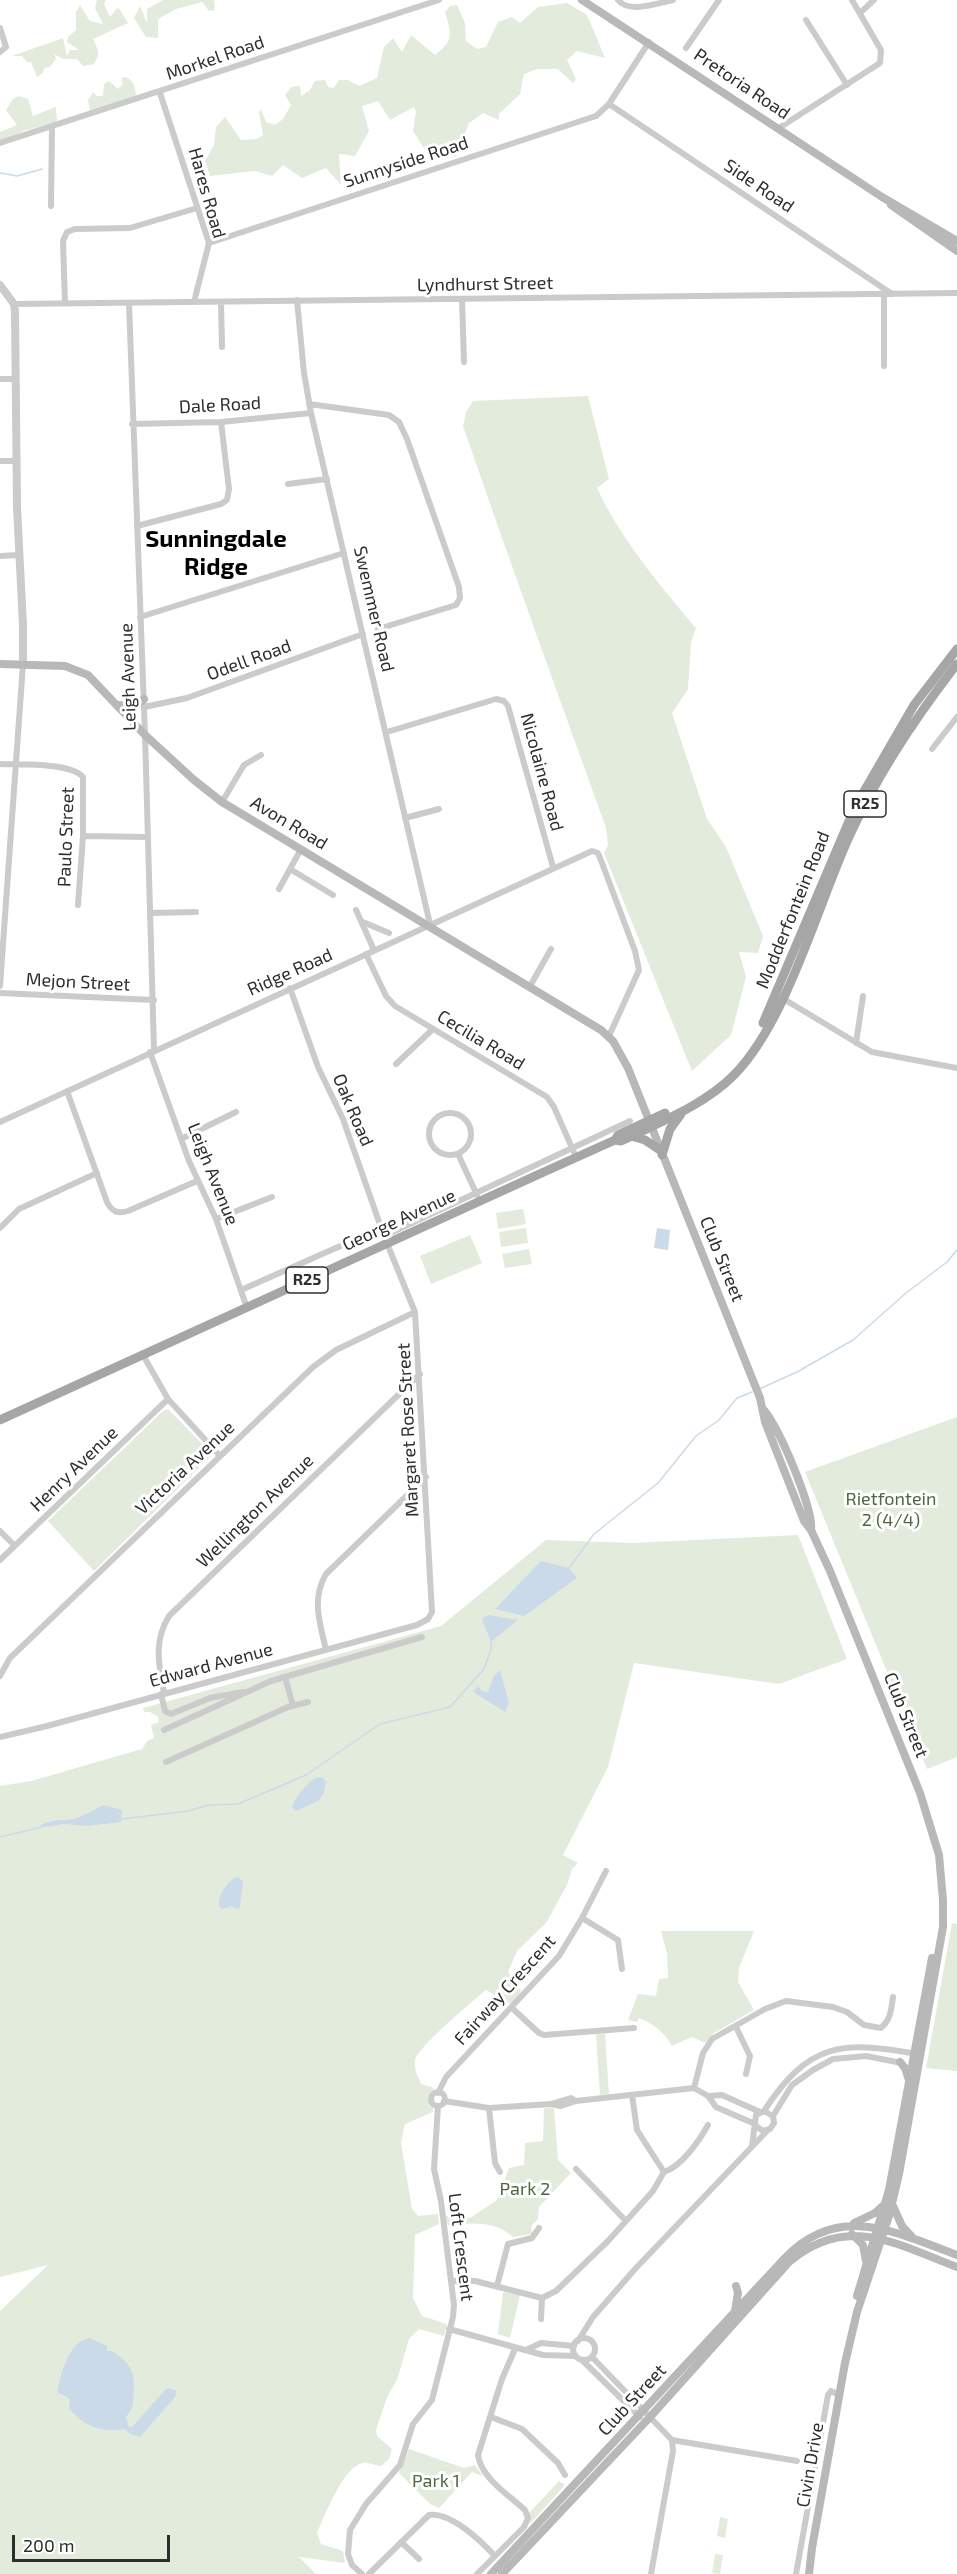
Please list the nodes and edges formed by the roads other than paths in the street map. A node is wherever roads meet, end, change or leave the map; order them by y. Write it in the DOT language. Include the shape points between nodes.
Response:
graph roads {
  1 [pos="439,0"];
  2 [pos="582,0"];
  3 [pos="618,0"];
  4 [pos="673,0"];
  5 [pos="719,0"];
  6 [pos="852,0"];
  7 [pos="870,2"];
  8 [pos="860,13"];
  9 [pos="806,20"];
  10 [pos="0,28"];
  11 [pos="649,42"];
  12 [pos="686,48"];
  13 [pos="0,52"];
  14 [pos="847,85"];
  15 [pos="160,93"];
  16 [pos="609,104"];
  17 [pos="52,127"];
  18 [pos="779,128"];
  19 [pos="0,143"];
  20 [pos="882,197"];
  21 [pos="51,206"];
  22 [pos="197,208"];
  23 [pos="957,241"];
  24 [pos="209,243"];
  25 [pos="957,251"];
  26 [pos="0,285"];
  27 [pos="957,293"];
  28 [pos="884,294"];
  29 [pos="892,294"];
  30 [pos="462,299"];
  31 [pos="297,300"];
  32 [pos="194,302"];
  33 [pos="221,302"];
  34 [pos="65,303"];
  35 [pos="129,303"];
  36 [pos="14,304"];
  37 [pos="222,347"];
  38 [pos="464,362"];
  39 [pos="884,366"];
  40 [pos="0,379"];
  41 [pos="15,379"];
  42 [pos="309,404"];
  43 [pos="311,413"];
  44 [pos="220,422"];
  45 [pos="132,424"];
  46 [pos="0,461"];
  47 [pos="16,461"];
  48 [pos="327,479"];
  49 [pos="288,484"];
  50 [pos="137,526"];
  51 [pos="344,553"];
  52 [pos="19,555"];
  53 [pos="0,556"];
  54 [pos="140,618"];
  55 [pos="378,629"];
  56 [pos="363,634"];
  57 [pos="957,649"];
  58 [pos="957,663"];
  59 [pos="0,664"];
  60 [pos="23,664"];
  61 [pos="144,703"];
  62 [pos="118,705"];
  63 [pos="957,717"];
  64 [pos="387,732"];
  65 [pos="146,735"];
  66 [pos="932,749"];
  67 [pos="261,755"];
  68 [pos="0,764"];
  69 [pos="15,765"];
  70 [pos="222,802"];
  71 [pos="439,809"];
  72 [pos="405,818"];
  73 [pos="83,836"];
  74 [pos="148,837"];
  75 [pos="301,849"];
  76 [pos="0,864"];
  77 [pos="9,865"];
  78 [pos="554,867"];
  79 [pos="290,869"];
  80 [pos="279,889"];
  81 [pos="333,895"];
  82 [pos="78,905"];
  83 [pos="356,910"];
  84 [pos="196,912"];
  85 [pos="150,913"];
  86 [pos="363,922"];
  87 [pos="428,924"];
  88 [pos="389,933"];
  89 [pos="551,949"];
  90 [pos="1,950"];
  91 [pos="374,950"];
  92 [pos="366,954"];
  93 [pos="0,986"];
  94 [pos="529,987"];
  95 [pos="290,988"];
  96 [pos="0,993"];
  97 [pos="863,996"];
  98 [pos="779,997"];
  99 [pos="154,1000"];
  100 [pos="433,1029"];
  101 [pos="609,1036"];
  102 [pos="856,1043"];
  103 [pos="152,1051"];
  104 [pos="396,1064"];
  105 [pos="957,1068"];
  106 [pos="67,1091"];
  107 [pos="685,1110"];
  108 [pos="236,1112"];
  109 [pos="630,1121"];
  110 [pos="0,1122"];
  111 [pos="650,1124"];
  112 [pos="630,1136"];
  113 [pos="181,1139"];
  114 [pos="615,1140"];
  115 [pos="661,1152"];
  116 [pos="574,1153"];
  117 [pos="458,1154"];
  118 [pos="97,1173"];
  119 [pos="197,1181"];
  120 [pos="272,1197"];
  121 [pos="478,1197"];
  122 [pos="216,1219"];
  123 [pos="0,1228"];
  124 [pos="381,1228"];
  125 [pos="386,1240"];
  126 [pos="241,1290"];
  127 [pos="247,1308"];
  128 [pos="416,1312"];
  129 [pos="143,1355"];
  130 [pos="420,1374"];
  131 [pos="168,1399"];
  132 [pos="0,1420"];
  133 [pos="220,1456"];
  134 [pos="426,1476"];
  135 [pos="0,1531"];
  136 [pos="15,1546"];
  137 [pos="0,1560"];
  138 [pos="428,1619"];
  139 [pos="422,1637"];
  140 [pos="326,1650"];
  141 [pos="0,1676"];
  142 [pos="285,1677"];
  143 [pos="246,1692"];
  144 [pos="163,1693"];
  145 [pos="216,1697"];
  146 [pos="308,1702"];
  147 [pos="216,1706"];
  148 [pos="293,1706"];
  149 [pos="0,1726"];
  150 [pos="164,1730"];
  151 [pos="1,1736"];
  152 [pos="166,1762"];
  153 [pos="606,1871"];
  154 [pos="582,1918"];
  155 [pos="622,1969"];
  156 [pos="892,1997"];
  157 [pos="512,2008"];
  158 [pos="735,2027"];
  159 [pos="634,2028"];
  160 [pos="917,2054"];
  161 [pos="900,2062"];
  162 [pos="916,2065"];
  163 [pos="746,2074"];
  164 [pos="909,2080"];
  165 [pos="694,2088"];
  166 [pos="438,2093"];
  167 [pos="632,2095"];
  168 [pos="708,2096"];
  169 [pos="444,2100"];
  170 [pos="744,2105"];
  171 [pos="438,2106"];
  172 [pos="489,2108"];
  173 [pos="762,2111"];
  174 [pos="739,2116"];
  175 [pos="773,2116"];
  176 [pos="708,2125"];
  177 [pos="755,2125"];
  178 [pos="767,2131"];
  179 [pos="752,2147"];
  180 [pos="576,2169"];
  181 [pos="500,2172"];
  182 [pos="664,2172"];
  183 [pos="889,2204"];
  184 [pos="626,2221"];
  185 [pos="539,2228"];
  186 [pos="850,2230"];
  187 [pos="880,2233"];
  188 [pos="913,2239"];
  189 [pos="900,2245"];
  190 [pos="799,2250"];
  191 [pos="877,2255"];
  192 [pos="957,2255"];
  193 [pos="867,2265"];
  194 [pos="957,2267"];
  195 [pos="451,2280"];
  196 [pos="497,2286"];
  197 [pos="736,2286"];
  198 [pos="542,2298"];
  199 [pos="735,2312"];
  200 [pos="541,2319"];
  201 [pos="591,2322"];
  202 [pos="449,2330"];
  203 [pos="576,2343"];
  204 [pos="593,2344"];
  205 [pos="557,2345"];
  206 [pos="515,2349"];
  207 [pos="528,2349"];
  208 [pos="556,2355"];
  209 [pos="592,2357"];
  210 [pos="579,2358"];
  211 [pos="845,2363"];
  212 [pos="839,2395"];
  213 [pos="645,2416"];
  214 [pos="491,2417"];
  215 [pos="672,2440"];
  216 [pos="797,2461"];
  217 [pos="565,2475"];
  218 [pos="401,2542"];
  219 [pos="495,2556"];
  220 [pos="419,2559"];
  221 [pos="362,2574"];
  222 [pos="369,2574"];
  223 [pos="477,2574"];
  224 [pos="491,2574"];
  225 [pos="502,2574"];
  226 [pos="651,2574"];
  227 [pos="796,2574"];
  228 [pos="809,2574"];
  1 -- 15 [label="street, Morkel Road"];
  2 -- 11 [label="main road, Pretoria Road"];
  3 -- 4 [label="street" via="631,7"];
  5 -- 12 [label="street"];
  6 -- 8 [label="street"];
  7 -- 8 [label="street"];
  8 -- 14 [label="street" via="882,59"];
  9 -- 14 [label="street"];
  10 -- 13 [label="street" via="6,47"];
  11 -- 16 [label="street"];
  11 -- 18 [label="main road, Pretoria Road"];
  14 -- 18 [label="street"];
  15 -- 17 [label="street, Morkel Road"];
  15 -- 22 [label="street, Hares Road"];
  16 -- 24 [label="street, Sunnyside Road" via="596,116"];
  16 -- 29 [label="street, Side Road"];
  17 -- 19 [label="street, Morkel Road"];
  17 -- 21 [label="street"];
  18 -- 20 [label="main road, Pretoria Road"];
  20 -- 23 [label="main road, Pretoria Road"];
  20 -- 25 [label="main road, Pretoria Road"];
  22 -- 24 [label="street, Hares Road"];
  22 -- 34 [label="street" via="130,228 67,232 63,241"];
  24 -- 32 [label="street, Hares Road"];
  26 -- 36 [label="street"];
  27 -- 29 [label="street, Lyndhurst Street"];
  28 -- 29 [label="street, Lyndhurst Street"];
  28 -- 30 [label="street, Lyndhurst Street"];
  28 -- 39 [label="street"];
  30 -- 31 [label="street, Lyndhurst Street"];
  30 -- 38 [label="street"];
  31 -- 33 [label="street, Lyndhurst Street"];
  31 -- 42 [label="street, Swemmer Road"];
  32 -- 33 [label="street, Lyndhurst Street"];
  32 -- 35 [label="street, Lyndhurst Street"];
  33 -- 37 [label="street"];
  34 -- 35 [label="street, Lyndhurst Street"];
  34 -- 36 [label="street, Lyndhurst Street"];
  35 -- 45 [label="street, Leigh Avenue"];
  36 -- 41 [label="street"];
  40 -- 41 [label="street"];
  41 -- 47 [label="street"];
  42 -- 43 [label="street, Swemmer Road"];
  42 -- 55 [label="street" via="385,413 399,422 459,587 456,605"];
  43 -- 44 [label="street, Dale Road"];
  43 -- 48 [label="street, Swemmer Road"];
  44 -- 45 [label="street, Dale Road"];
  44 -- 50 [label="street" via="230,489 227,500"];
  45 -- 50 [label="street, Leigh Avenue"];
  46 -- 47 [label="street"];
  47 -- 52 [label="street"];
  48 -- 49 [label="street"];
  48 -- 51 [label="street, Swemmer Road"];
  50 -- 54 [label="street, Leigh Avenue"];
  51 -- 54 [label="street"];
  51 -- 56 [label="street, Swemmer Road"];
  52 -- 53 [label="street"];
  52 -- 60 [label="street"];
  54 -- 61 [label="street, Leigh Avenue"];
  56 -- 61 [label="street, Odell Road" via="187,698"];
  56 -- 64 [label="street, Swemmer Road"];
  57 -- 98 [label="main road, Modderfontein Road / R25" via="914,705 855,807"];
  58 -- 98 [label="main road, Modderfontein Road / R25" via="910,727 862,810"];
  59 -- 60 [label="main road, Avon Road"];
  60 -- 62 [label="main road, Avon Road" via="79,670"];
  60 -- 69 [label="street"];
  61 -- 62 [label="main road"];
  61 -- 65 [label="street, Leigh Avenue"];
  62 -- 65 [label="main road, Avon Road"];
  63 -- 66 [label="street"];
  64 -- 72 [label="street, Swemmer Road"];
  64 -- 78 [label="street, Nicolaine Road" via="496,699 504,701"];
  65 -- 70 [label="main road, Avon Road"];
  65 -- 74 [label="street, Leigh Avenue"];
  67 -- 70 [label="street" via="244,765"];
  68 -- 69 [label="street"];
  69 -- 73 [label="street, Paulo Street" via="79,772 84,783"];
  69 -- 77 [label="street"];
  70 -- 75 [label="main road, Avon Road"];
  71 -- 72 [label="street"];
  72 -- 87 [label="street, Swemmer Road"];
  73 -- 74 [label="street"];
  73 -- 82 [label="street, Paulo Street"];
  74 -- 85 [label="street, Leigh Avenue"];
  75 -- 79 [label="street"];
  75 -- 87 [label="main road, Avon Road"];
  76 -- 77 [label="street"];
  77 -- 90 [label="street"];
  78 -- 87 [label="street, Ridge Road"];
  78 -- 101 [label="street, Ridge Road" via="594,851 635,951 639,970"];
  79 -- 80 [label="street"];
  79 -- 81 [label="street"];
  83 -- 86 [label="street"];
  84 -- 85 [label="street"];
  85 -- 99 [label="street, Leigh Avenue"];
  86 -- 88 [label="street"];
  86 -- 91 [label="street"];
  87 -- 91 [label="street, Ridge Road"];
  87 -- 94 [label="main road"];
  89 -- 94 [label="street"];
  90 -- 93 [label="street"];
  91 -- 92 [label="street, Ridge Road"];
  92 -- 95 [label="street, Ridge Road"];
  92 -- 100 [label="street, Cecilia Road" via="389,1001"];
  94 -- 101 [label="main road"];
  95 -- 103 [label="street, Ridge Road"];
  95 -- 124 [label="street, Oak Road" via="318,1067 343,1119"];
  96 -- 99 [label="street, Mejon Street"];
  97 -- 102 [label="street"];
  98 -- 102 [label="street"];
  98 -- 107 [label="main road, Modderfontein Road / R25" via="764,1034 736,1073 718,1090"];
  98 -- 111 [label="main road, Modderfontein Road / R25" via="732,1070 715,1086"];
  99 -- 103 [label="street, Leigh Avenue"];
  100 -- 104 [label="street"];
  100 -- 116 [label="street, Cecilia Road" via="547,1097"];
  101 -- 111 [label="main road" via="625,1062"];
  102 -- 105 [label="street" via="882,1054"];
  103 -- 106 [label="street, Ridge Road"];
  103 -- 113 [label="street, Leigh Avenue"];
  106 -- 110 [label="street, Ridge Road"];
  106 -- 118 [label="street"];
  107 -- 111 [label="main road, Modderfontein Road / R25"];
  107 -- 115 [label="main road" via="670,1129"];
  108 -- 113 [label="street"];
  109 -- 116 [label="street, George Avenue"];
  111 -- 112 [label="main road, George Avenue / R25"];
  111 -- 114 [label="main road, George Avenue / R25" via="618,1135"];
  111 -- 115 [label="main road, Club Street"];
  112 -- 114 [label="main road, George Avenue / R25"];
  112 -- 115 [label="main road" via="645,1140"];
  113 -- 119 [label="street, Leigh Avenue"];
  114 -- 116 [label="main road, George Avenue / R25"];
  115 -- 160 [label="main road, Club Street" via="763,1410 777,1430 790,1461 811,1518 811,1530 934,1833 942,1878 942,1920"];
  116 -- 121 [label="main road, George Avenue / R25"];
  117 -- 117 [label="street" via="444,1155 430,1141 430,1127 444,1113 459,1114 469,1124 471,1138"];
  117 -- 121 [label="street"];
  118 -- 119 [label="street" via="109,1206 120,1213"];
  118 -- 123 [label="street" via="19,1209"];
  119 -- 122 [label="street, Leigh Avenue"];
  120 -- 122 [label="street"];
  121 -- 125 [label="main road, George Avenue / R25"];
  122 -- 126 [label="street, Leigh Avenue"];
  124 -- 125 [label="street, Oak Road"];
  124 -- 126 [label="street, George Avenue"];
  125 -- 127 [label="main road, George Avenue / R25"];
  125 -- 128 [label="street, Margaret Rose Street"];
  126 -- 127 [label="street, Leigh Avenue"];
  127 -- 129 [label="main road, George Avenue / R25"];
  128 -- 130 [label="street, Margaret Rose Street"];
  128 -- 133 [label="street, Victoria Avenue" via="328,1355"];
  129 -- 131 [label="street"];
  129 -- 132 [label="main road, George Avenue / R25"];
  130 -- 134 [label="street, Margaret Rose Street"];
  130 -- 144 [label="street, Wellington Avenue" via="169,1616 157,1653"];
  131 -- 133 [label="street"];
  131 -- 136 [label="street, Henry Avenue"];
  133 -- 141 [label="street, Victoria Avenue" via="10,1658"];
  134 -- 138 [label="street, Margaret Rose Street" via="433,1608"];
  134 -- 140 [label="street" via="326,1574 316,1605"];
  135 -- 136 [label="street"];
  136 -- 137 [label="street, Henry Avenue"];
  138 -- 140 [label="street, Edward Avenue"];
  139 -- 142 [label="street"];
  140 -- 144 [label="street, Edward Avenue"];
  142 -- 143 [label="street"];
  142 -- 148 [label="street"];
  143 -- 145 [label="street"];
  143 -- 147 [label="street"];
  144 -- 145 [label="street" via="165,1711 171,1714"];
  144 -- 151 [label="street, Edward Avenue"];
  145 -- 147 [label="street"];
  146 -- 148 [label="street"];
  147 -- 150 [label="street"];
  148 -- 152 [label="street"];
  149 -- 151 [label="street"];
  153 -- 154 [label="street, Fairway Crescent"];
  154 -- 155 [label="street" via="618,1940"];
  154 -- 157 [label="street, Fairway Crescent" via="559,1956"];
  156 -- 158 [label="street" via="891,2013 881,2028 864,2025 832,2007 786,2001"];
  157 -- 159 [label="street" via="544,2035"];
  157 -- 166 [label="street, Fairway Crescent" via="446,2077"];
  158 -- 163 [label="street" via="750,2056"];
  158 -- 165 [label="street" via="707,2044"];
  160 -- 162 [label="main road, Club Street"];
  160 -- 173 [label="street" via="853,2046 827,2052 786,2079"];
  161 -- 162 [label="street"];
  161 -- 164 [label="main road"];
  161 -- 175 [label="street" via="866,2056 833,2059 792,2085"];
  162 -- 164 [label="main road, Club Street"];
  162 -- 183 [label="main road, Club Street"];
  164 -- 183 [label="main road, Club Street"];
  165 -- 167 [label="street"];
  165 -- 168 [label="street"];
  166 -- 169 [label="street"];
  166 -- 171 [label="street" via="431,2099"];
  167 -- 172 [label="street"];
  167 -- 182 [label="street" via="637,2130"];
  168 -- 170 [label="street" via="722,2095"];
  168 -- 174 [label="street" via="716,2107"];
  169 -- 171 [label="street"];
  169 -- 172 [label="street"];
  170 -- 173 [label="street"];
  170 -- 174 [label="street"];
  171 -- 195 [label="street, Loft Crescent" via="434,2169"];
  172 -- 181 [label="street" via="495,2163"];
  173 -- 175 [label="street"];
  173 -- 177 [label="street" via="756,2115"];
  174 -- 177 [label="street"];
  175 -- 178 [label="street" via="773,2127"];
  176 -- 182 [label="street" via="674,2167"];
  177 -- 178 [label="street"];
  177 -- 179 [label="street"];
  178 -- 179 [label="street"];
  179 -- 201 [label="street" via="606,2301"];
  180 -- 184 [label="street"];
  182 -- 184 [label="street"];
  183 -- 186 [label="main road"];
  183 -- 187 [label="main road, Club Street"];
  183 -- 188 [label="main road"];
  184 -- 198 [label="street" via="556,2291"];
  185 -- 196 [label="street" via="532,2238 508,2244"];
  186 -- 187 [label="main road"];
  186 -- 190 [label="main road"];
  186 -- 193 [label="main road" via="863,2245"];
  187 -- 188 [label="main road"];
  187 -- 189 [label="main road"];
  187 -- 191 [label="main road, Civin Drive"];
  187 -- 193 [label="main road, Civin Drive"];
  188 -- 192 [label="main road"];
  189 -- 191 [label="main road"];
  189 -- 194 [label="main road"];
  190 -- 199 [label="main road, Club Street"];
  190 -- 213 [label="main road, Club Street"];
  191 -- 211 [label="main road, Civin Drive"];
  193 -- 211 [label="main road, Civin Drive" via="851,2317"];
  195 -- 196 [label="street"];
  195 -- 202 [label="street, Loft Crescent" via="454,2305"];
  196 -- 198 [label="street"];
  197 -- 199 [label="main road"];
  198 -- 200 [label="street"];
  199 -- 213 [label="main road, Club Street"];
  201 -- 203 [label="street"];
  201 -- 204 [label="street"];
  202 -- 206 [label="street"];
  202 -- 221 [label="street, Loft Crescent" via="432,2400 413,2424 400,2464 350,2530 348,2554 352,2565"];
  203 -- 204 [label="street" via="588,2339"];
  203 -- 205 [label="street"];
  203 -- 210 [label="street"];
  204 -- 209 [label="street"];
  205 -- 207 [label="street" via="541,2343"];
  205 -- 208 [label="street"];
  206 -- 207 [label="street"];
  206 -- 214 [label="street"];
  207 -- 208 [label="street"];
  208 -- 210 [label="street"];
  209 -- 210 [label="street"];
  209 -- 213 [label="street"];
  210 -- 213 [label="street"];
  211 -- 212 [label="main road, Civin Drive"];
  212 -- 227 [label="street" via="831,2391 828,2395"];
  212 -- 228 [label="main road, Civin Drive"];
  213 -- 215 [label="street"];
  213 -- 224 [label="main road, Club Street"];
  213 -- 225 [label="main road, Club Street"];
  214 -- 217 [label="street" via="522,2428"];
  214 -- 219 [label="street" via="480,2446 479,2463 528,2517 524,2527"];
  215 -- 216 [label="street"];
  215 -- 226 [label="street"];
  218 -- 219 [label="street" via="424,2518 434,2514 472,2533"];
  218 -- 220 [label="street"];
  218 -- 222 [label="street"];
  219 -- 223 [label="street"];
}
